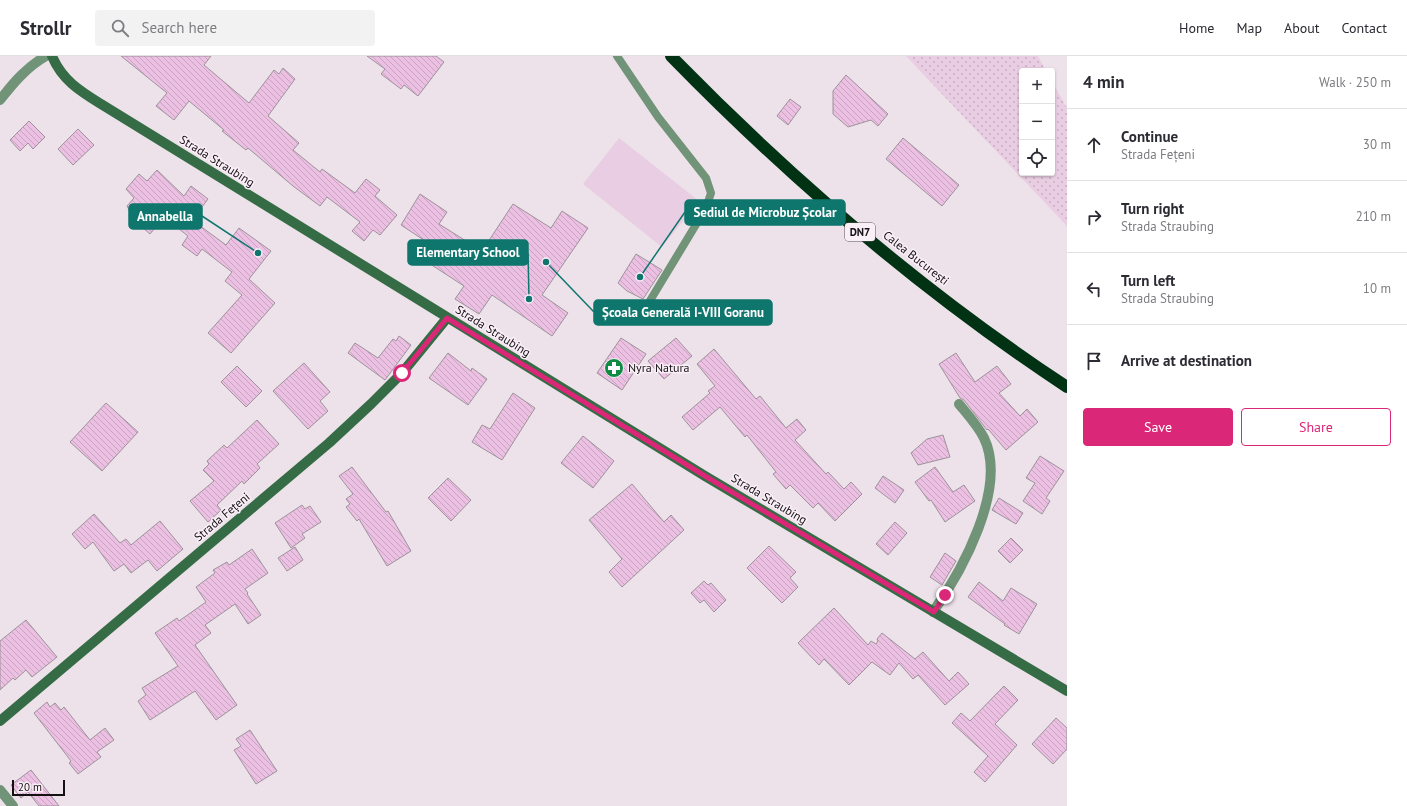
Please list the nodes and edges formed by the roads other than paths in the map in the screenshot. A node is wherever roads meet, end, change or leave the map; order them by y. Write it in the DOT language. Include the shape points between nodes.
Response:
graph roads {
  1 [pos="46,56"];
  2 [pos="52,56"];
  3 [pos="617,56"];
  4 [pos="670,56"];
  5 [pos="0,100"];
  6 [pos="648,304"];
  7 [pos="447,318"];
  8 [pos="1067,387"];
  9 [pos="959,404"];
  10 [pos="934,612"];
  11 [pos="1067,691"];
  12 [pos="0,721"];
  13 [pos="0,790"];
  14 [pos="13,806"];
  1 -- 5 [label="street" via="22,73"];
  2 -- 7 [label="main road, Strada Straubing" via="63,75 90,97"];
  3 -- 6 [label="lane" via="658,117 706,178 711,193 706,208"];
  4 -- 8 [label="highway, Calea București / DN7" via="732,118 852,226 971,320"];
  7 -- 10 [label="main road, Strada Straubing"];
  7 -- 12 [label="main road, Strada Fețeni" via="402,373 329,443"];
  9 -- 10 [label="street" via="984,439 991,469 989,490 974,540 961,568"];
  10 -- 11 [label="main road, Strada Straubing"];
  13 -- 14 [label="street"];
}
